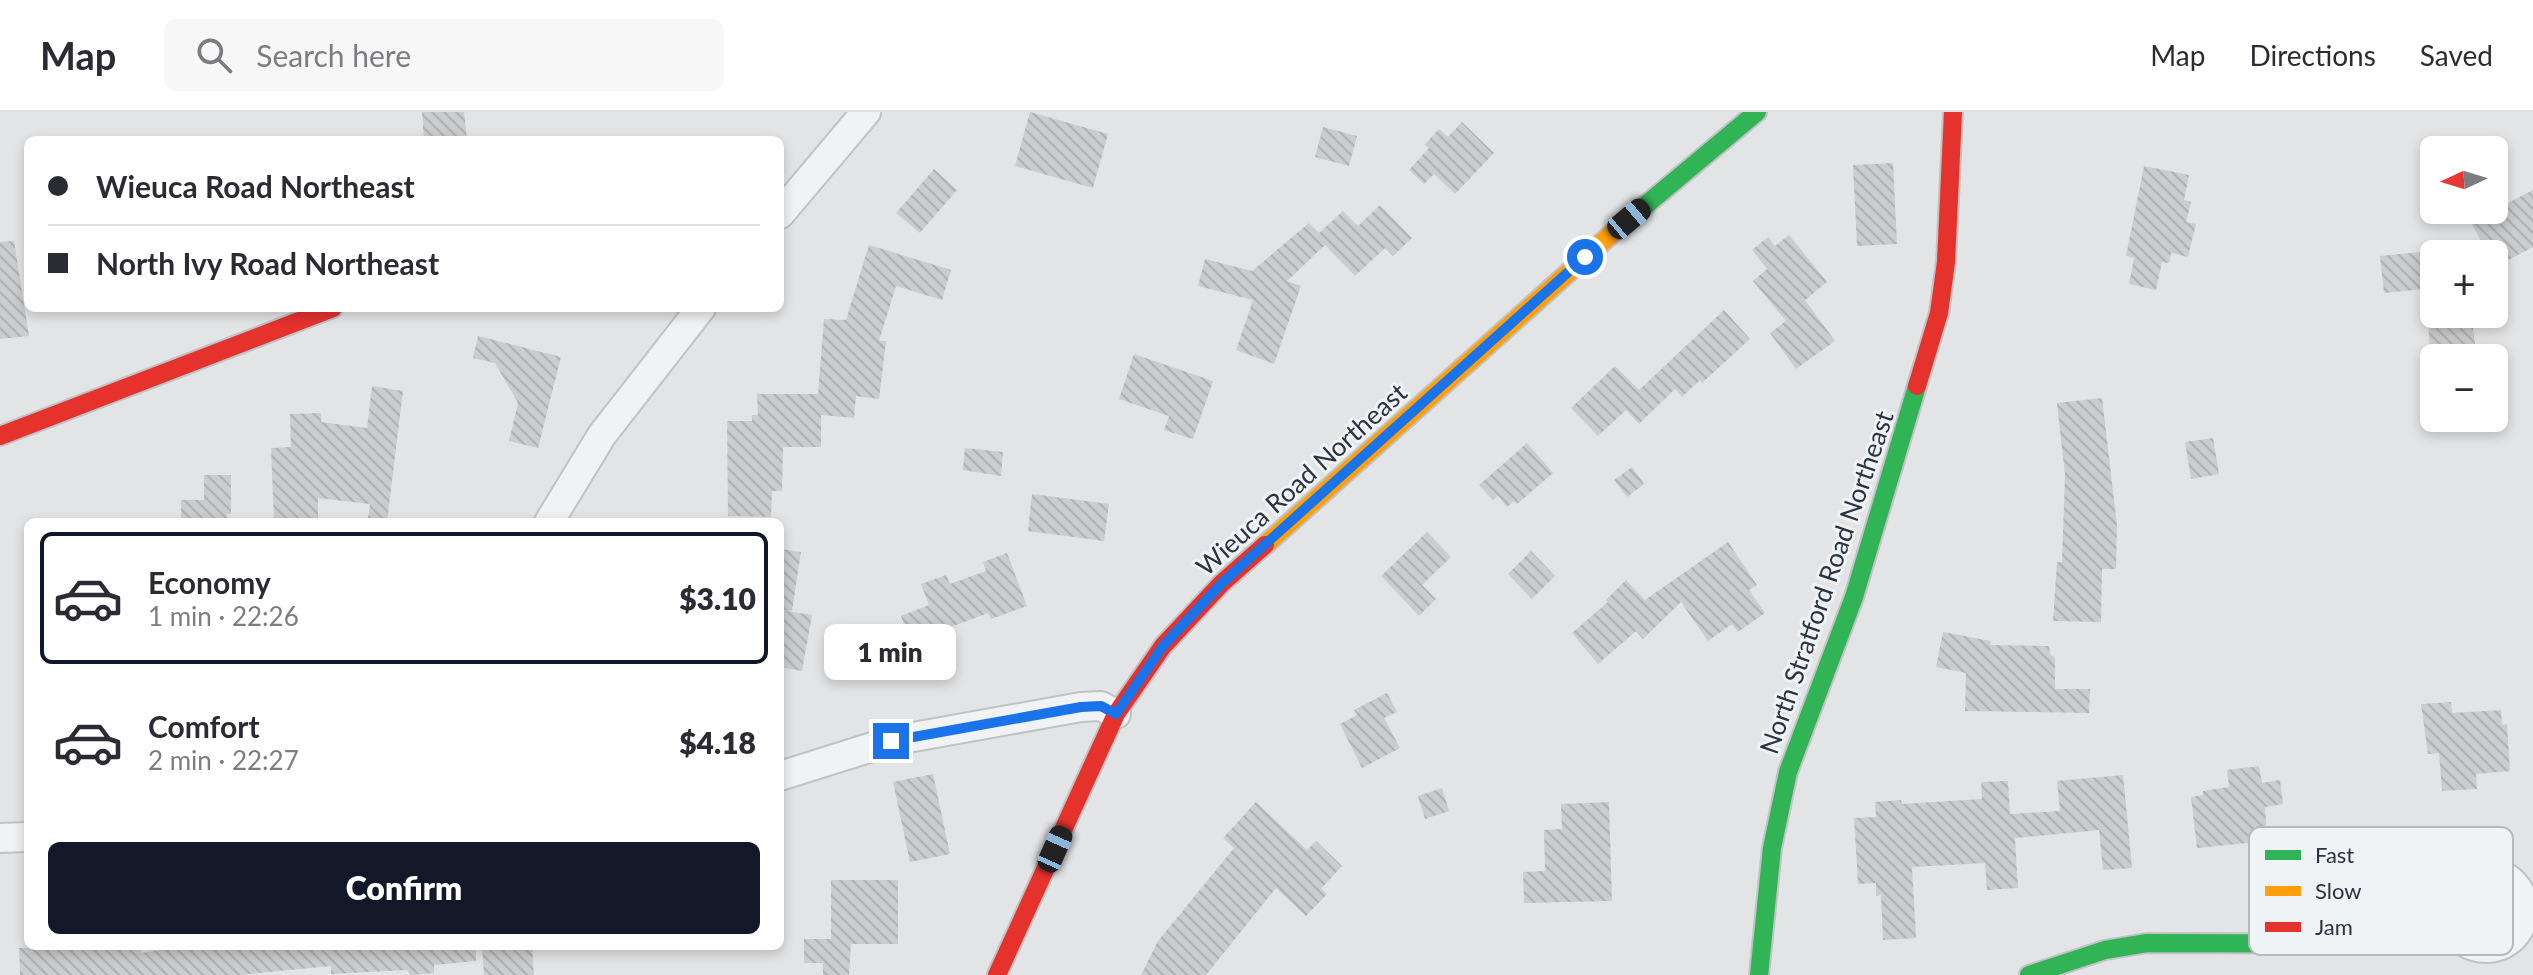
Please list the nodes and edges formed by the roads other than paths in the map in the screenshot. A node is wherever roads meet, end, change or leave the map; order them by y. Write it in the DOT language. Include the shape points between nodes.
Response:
graph roads {
  1 [pos="866,112"];
  2 [pos="1757,112"];
  3 [pos="1953,112"];
  4 [pos="784,209"];
  5 [pos="323,312"];
  6 [pos="698,312"];
  7 [pos="0,436"];
  8 [pos="551,518"];
  9 [pos="1116,714"];
  10 [pos="784,775"];
  11 [pos="24,837"];
  12 [pos="0,838"];
  13 [pos="2249,943"];
  14 [pos="997,975"];
  15 [pos="1759,975"];
  16 [pos="2029,975"];
  1 -- 4 [label="street"];
  2 -- 9 [label="street, Wieuca Road Northeast" via="1608,237 1222,583 1163,646"];
  3 -- 15 [label="street, North Stratford Road Northeast" via="1939,313 1854,597 1788,772 1772,848"];
  5 -- 7 [label="street"];
  6 -- 8 [label="street" via="602,435"];
  9 -- 10 [label="street" via="1101,706 1081,707 891,741"];
  9 -- 14 [label="street, Wieuca Road Northeast"];
  11 -- 12 [label="street"];
  13 -- 16 [label="street" via="2147,943 2105,950"];
}
